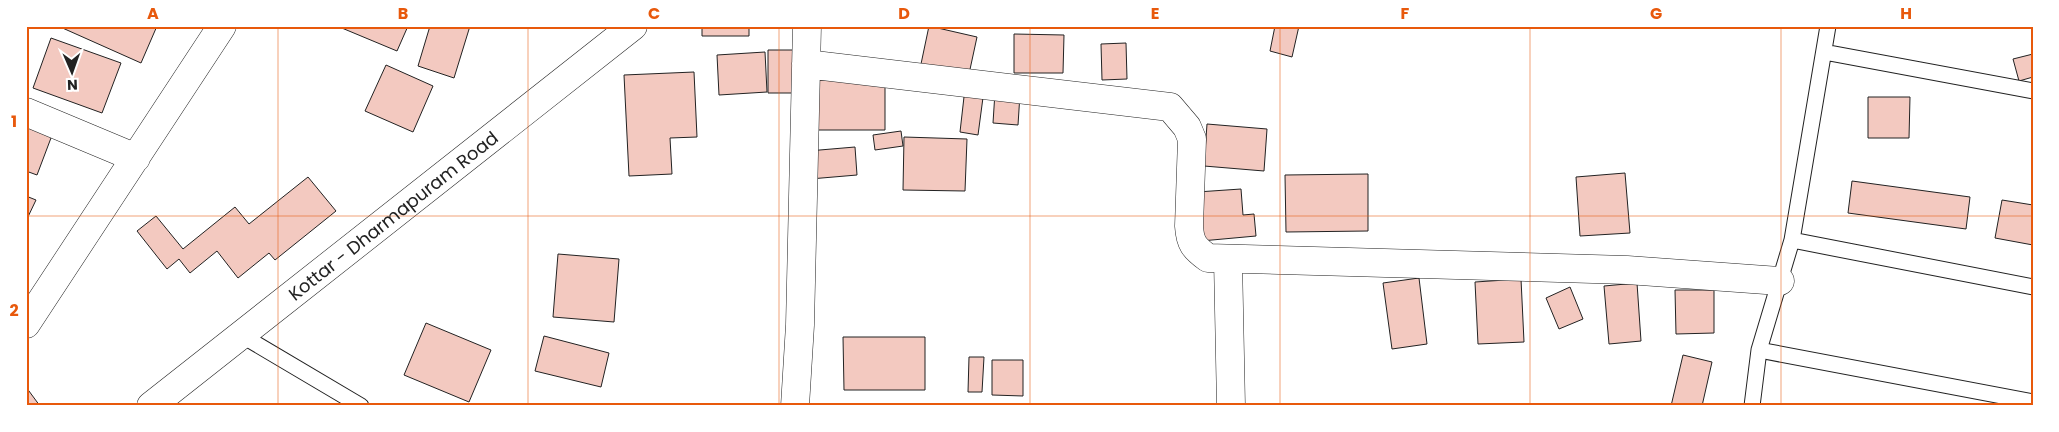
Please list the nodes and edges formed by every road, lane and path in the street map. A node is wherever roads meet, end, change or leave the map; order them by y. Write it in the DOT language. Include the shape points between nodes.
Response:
graph roads {
  1 [pos="222,26"];
  2 [pos="633,26"];
  3 [pos="807,26"];
  4 [pos="1828,26"];
  5 [pos="1824,52"];
  6 [pos="806,64"];
  7 [pos="2033,91"];
  8 [pos="26,112"];
  9 [pos="136,158"];
  10 [pos="1792,240"];
  11 [pos="1228,260"];
  12 [pos="1780,282"];
  13 [pos="2033,286"];
  14 [pos="26,324"];
  15 [pos="241,335"];
  16 [pos="1759,350"];
  17 [pos="2033,402"];
  18 [pos="151,406"];
  19 [pos="361,406"];
  20 [pos="795,406"];
  21 [pos="1231,406"];
  22 [pos="1752,406"];
  1 -- 9 [label="street"];
  2 -- 15 [label="street, Kottar - Dharmapuram Road"];
  3 -- 6 [label="street"];
  4 -- 5 [label="lane"];
  5 -- 7 [label="lane"];
  5 -- 10 [label="lane"];
  6 -- 11 [label="street" via="1170,107 1187,127 1192,139 1190,240 1195,249 1208,258"];
  6 -- 20 [label="street"];
  8 -- 9 [label="street"];
  9 -- 14 [label="street"];
  10 -- 12 [label="lane"];
  10 -- 13 [label="lane"];
  11 -- 12 [label="street" via="1627,270"];
  11 -- 21 [label="street"];
  12 -- 16 [label="lane"];
  15 -- 18 [label="street, Kottar - Dharmapuram Road"];
  15 -- 19 [label="lane"];
  16 -- 17 [label="lane"];
  16 -- 22 [label="lane"];
}
